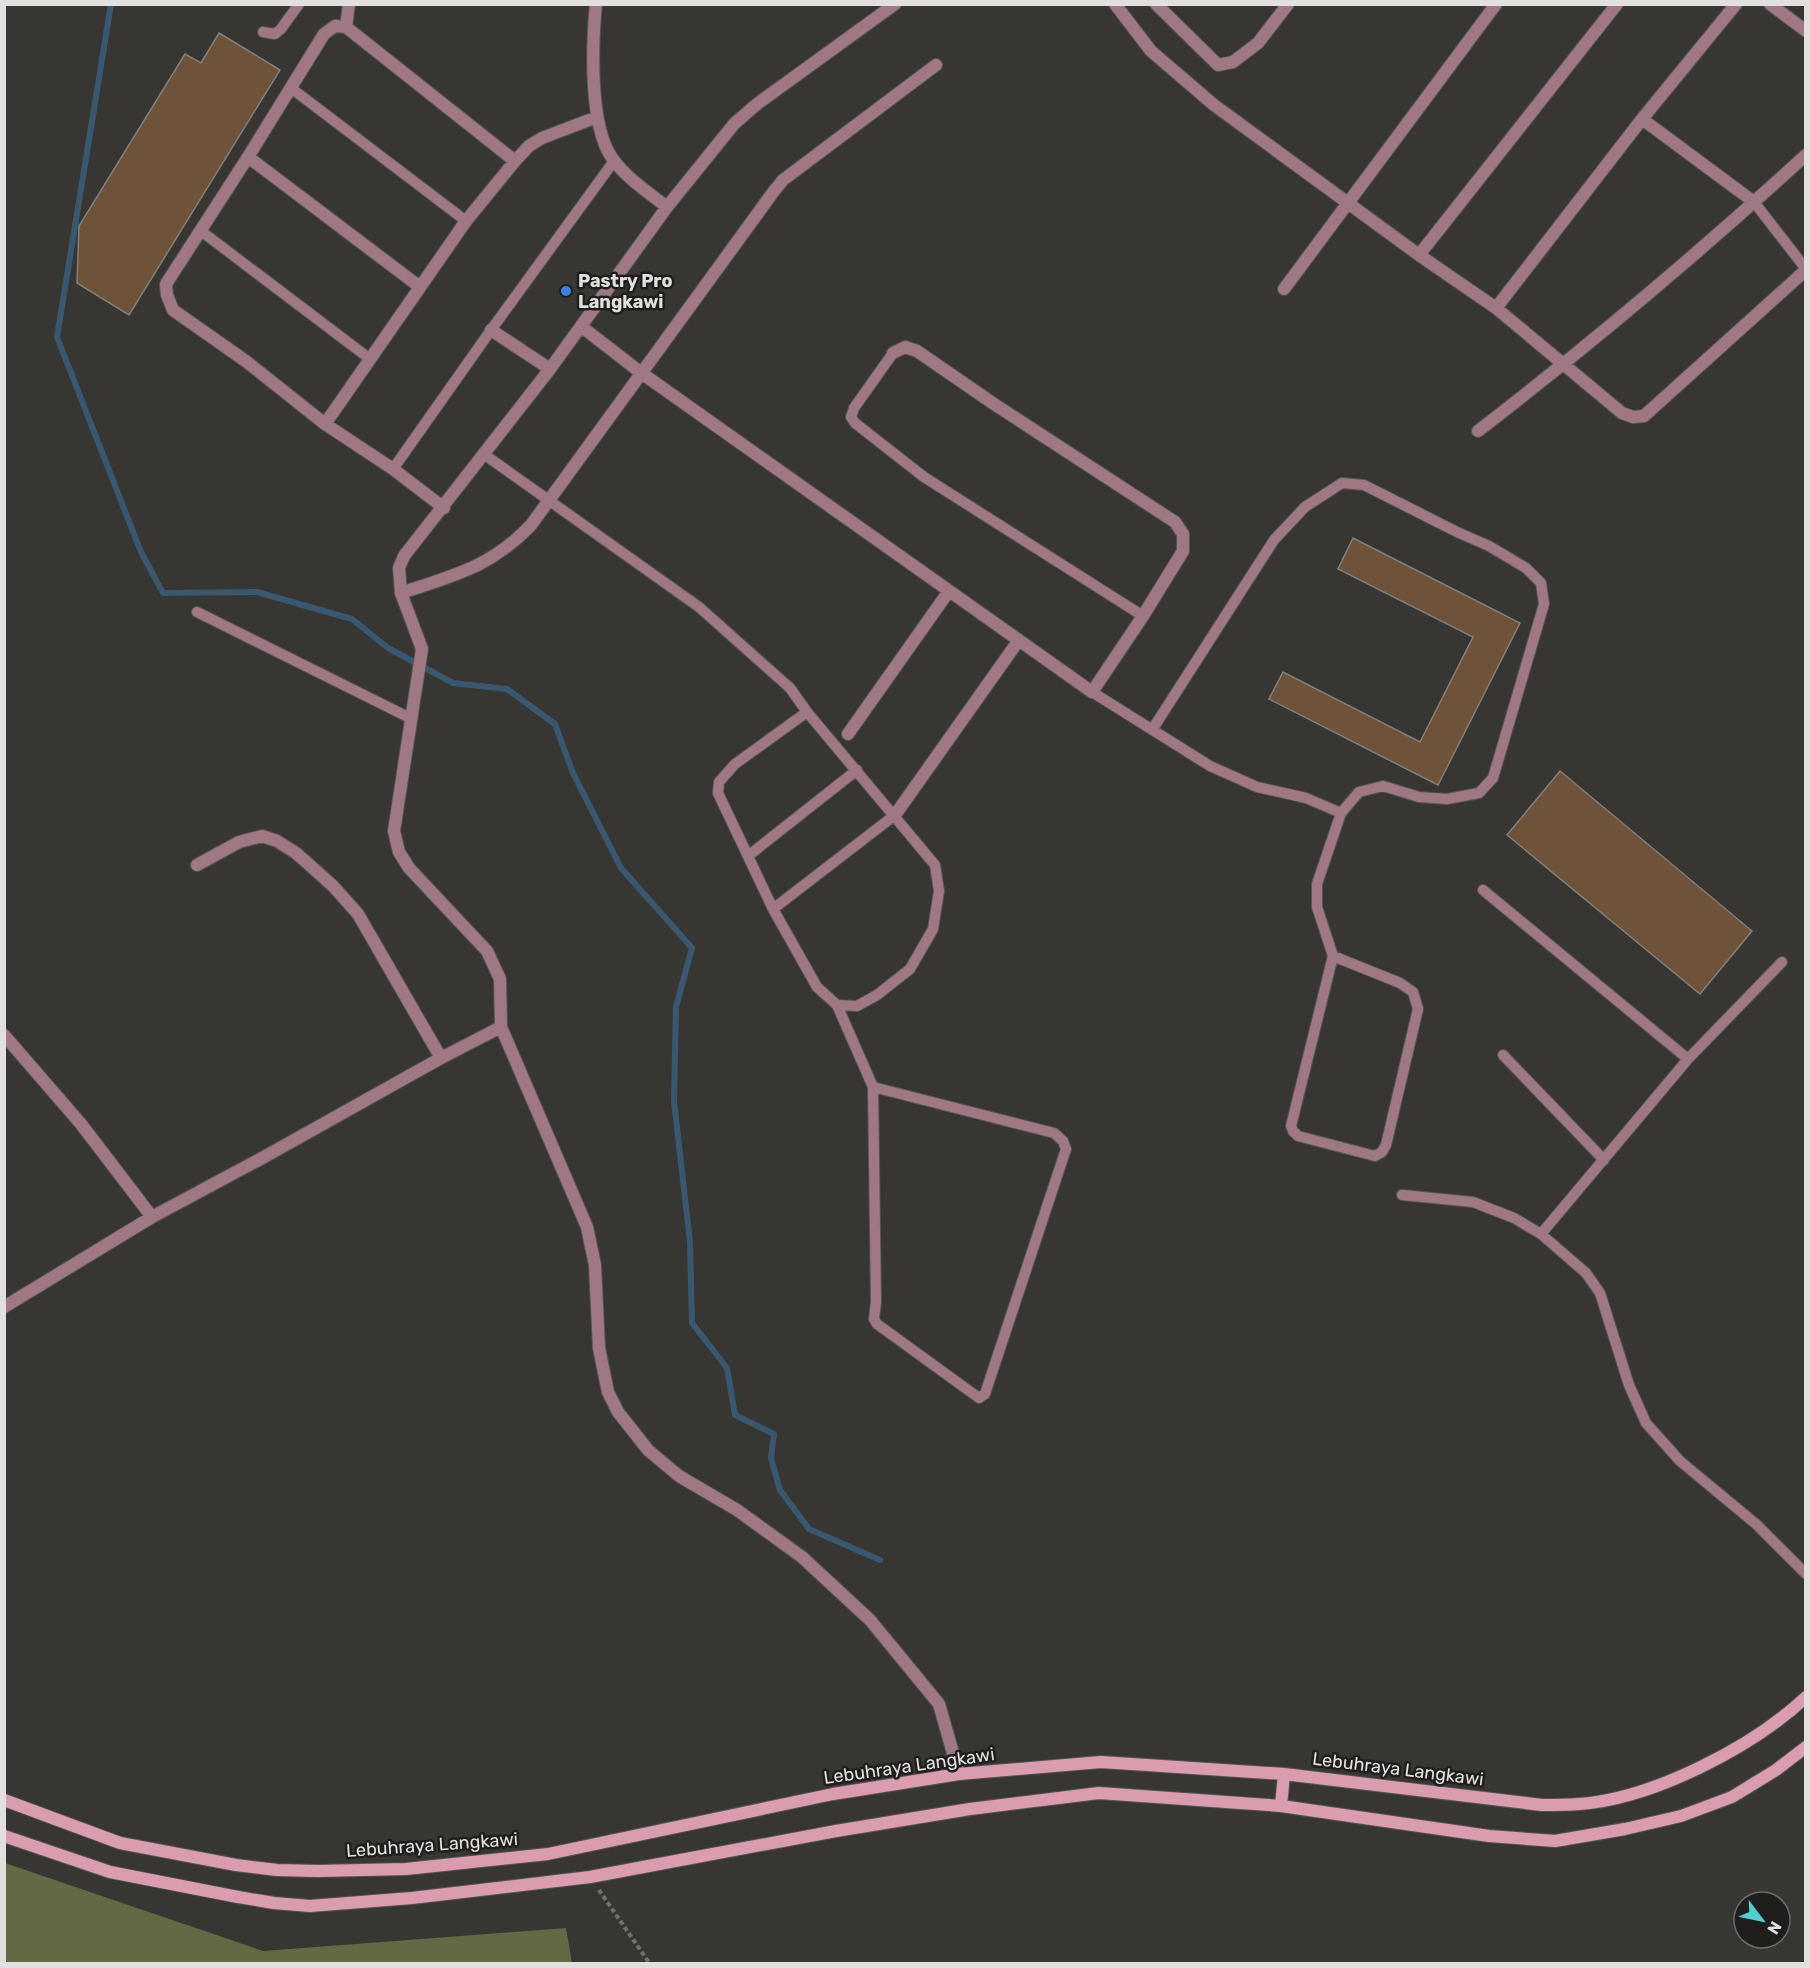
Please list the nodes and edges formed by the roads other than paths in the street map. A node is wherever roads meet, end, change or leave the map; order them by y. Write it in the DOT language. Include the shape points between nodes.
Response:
graph roads {
  1 [pos="299,4"];
  2 [pos="349,4"];
  3 [pos="596,4"];
  4 [pos="895,4"];
  5 [pos="1115,4"];
  6 [pos="1156,4"];
  7 [pos="1288,4"];
  8 [pos="1496,4"];
  9 [pos="1617,4"];
  10 [pos="1736,4"];
  11 [pos="1770,4"];
  12 [pos="346,27"];
  13 [pos="1806,31"];
  14 [pos="263,32"];
  15 [pos="936,65"];
  16 [pos="291,88"];
  17 [pos="597,117"];
  18 [pos="1642,119"];
  19 [pos="1806,155"];
  20 [pos="248,157"];
  21 [pos="515,161"];
  22 [pos="614,161"];
  23 [pos="1754,202"];
  24 [pos="1348,203"];
  25 [pos="667,207"];
  26 [pos="466,221"];
  27 [pos="201,231"];
  28 [pos="1419,255"];
  29 [pos="1806,269"];
  30 [pos="420,287"];
  31 [pos="1284,289"];
  32 [pos="1496,308"];
  33 [pos="582,327"];
  34 [pos="491,330"];
  35 [pos="893,353"];
  36 [pos="370,358"];
  37 [pos="1564,365"];
  38 [pos="550,369"];
  39 [pos="640,372"];
  40 [pos="325,424"];
  41 [pos="1478,431"];
  42 [pos="485,455"];
  43 [pos="393,469"];
  44 [pos="549,500"];
  45 [pos="444,508"];
  46 [pos="949,591"];
  47 [pos="401,593"];
  48 [pos="197,612"];
  49 [pos="1143,616"];
  50 [pos="1019,640"];
  51 [pos="1092,692"];
  52 [pos="807,712"];
  53 [pos="410,718"];
  54 [pos="1152,730"];
  55 [pos="848,734"];
  56 [pos="857,770"];
  57 [pos="1341,813"];
  58 [pos="895,815"];
  59 [pos="748,856"];
  60 [pos="197,865"];
  61 [pos="1483,890"];
  62 [pos="773,909"];
  63 [pos="1332,956"];
  64 [pos="1782,962"];
  65 [pos="837,1005"];
  66 [pos="501,1027"];
  67 [pos="4,1035"];
  68 [pos="1503,1055"];
  69 [pos="441,1058"];
  70 [pos="1688,1059"];
  71 [pos="873,1087"];
  72 [pos="1604,1160"];
  73 [pos="1402,1195"];
  74 [pos="152,1217"];
  75 [pos="1541,1233"];
  76 [pos="4,1307"];
  77 [pos="1806,1574"];
  78 [pos="1806,1697"];
  79 [pos="1806,1747"];
  80 [pos="959,1774"];
  81 [pos="1284,1774"];
  82 [pos="4,1800"];
  83 [pos="1281,1806"];
  84 [pos="4,1836"];
  1 -- 14 [label="lane" via="281,29 274,34"];
  2 -- 12 [label="street"];
  3 -- 17 [label="street" via="592,45"];
  4 -- 25 [label="street" via="734,124"];
  5 -- 24 [label="street" via="1151,51 1214,105"];
  6 -- 7 [label="street" via="1218,65 1233,62 1258,43"];
  8 -- 24 [label="street"];
  9 -- 28 [label="street"];
  10 -- 18 [label="street"];
  11 -- 13 [label="street"];
  12 -- 16 [label="street" via="335,26 324,34"];
  12 -- 21 [label="street"];
  15 -- 39 [label="street" via="783,180"];
  16 -- 20 [label="street"];
  16 -- 26 [label="lane"];
  17 -- 21 [label="street" via="542,138"];
  17 -- 22 [label="street"];
  18 -- 23 [label="street"];
  18 -- 32 [label="street"];
  19 -- 23 [label="street"];
  20 -- 27 [label="street"];
  20 -- 30 [label="street"];
  21 -- 26 [label="street"];
  22 -- 25 [label="street"];
  22 -- 34 [label="lane"];
  23 -- 29 [label="lane"];
  23 -- 37 [label="street"];
  24 -- 28 [label="street"];
  24 -- 31 [label="street"];
  25 -- 33 [label="street"];
  26 -- 30 [label="street"];
  27 -- 36 [label="lane"];
  27 -- 40 [label="street" via="166,284 173,310"];
  28 -- 32 [label="street"];
  29 -- 37 [label="street" via="1644,416 1622,413"];
  30 -- 36 [label="street"];
  32 -- 37 [label="street"];
  33 -- 38 [label="street"];
  33 -- 39 [label="street"];
  34 -- 38 [label="street"];
  34 -- 43 [label="lane"];
  35 -- 49 [label="lane" via="854,408 851,417 855,423 924,477"];
  35 -- 49 [label="street" via="904,347 917,351 1175,522 1183,534 1183,550"];
  36 -- 40 [label="street"];
  37 -- 41 [label="street"];
  38 -- 42 [label="street"];
  39 -- 44 [label="street"];
  39 -- 46 [label="street"];
  40 -- 43 [label="street"];
  42 -- 44 [label="lane"];
  42 -- 45 [label="street"];
  43 -- 45 [label="street"];
  44 -- 47 [label="street" via="531,525 502,552 465,572"];
  44 -- 52 [label="lane" via="699,608 790,688"];
  45 -- 47 [label="street" via="404,556 399,568"];
  46 -- 50 [label="street"];
  46 -- 55 [label="street"];
  47 -- 53 [label="street" via="422,649"];
  48 -- 53 [label="lane"];
  49 -- 51 [label="street"];
  50 -- 51 [label="street"];
  50 -- 58 [label="street"];
  51 -- 54 [label="lane"];
  52 -- 56 [label="lane"];
  52 -- 59 [label="lane" via="735,764 719,782 721,803"];
  53 -- 66 [label="street" via="394,831 399,852 409,868 487,951 500,979"];
  54 -- 57 [label="lane" via="1210,766 1257,787 1306,798"];
  54 -- 57 [label="lane" via="1274,540 1305,507 1342,483 1364,485 1527,568 1541,583 1544,604 1493,778 1479,793 1447,799 1419,797 1383,786 1359,792"];
  56 -- 58 [label="lane"];
  56 -- 59 [label="lane"];
  57 -- 63 [label="lane" via="1317,884 1317,907"];
  58 -- 62 [label="lane"];
  58 -- 65 [label="lane" via="936,865 939,891 933,929 910,969 857,1006"];
  59 -- 62 [label="lane"];
  60 -- 69 [label="street" via="239,842 262,836 296,853 358,914"];
  61 -- 70 [label="lane"];
  62 -- 65 [label="lane" via="817,987"];
  63 -- 63 [label="lane" via="1400,983 1413,992 1418,1009 1386,1145 1375,1156 1298,1136 1291,1126"];
  64 -- 70 [label="lane"];
  65 -- 71 [label="lane"];
  66 -- 69 [label="street"];
  66 -- 80 [label="street" via="587,1227 596,1265 599,1348 608,1392 618,1412 648,1450 679,1476 737,1510 802,1557 870,1620 939,1704"];
  67 -- 74 [label="street" via="81,1124"];
  68 -- 72 [label="lane"];
  69 -- 74 [label="street"];
  70 -- 72 [label="lane"];
  71 -- 71 [label="lane" via="874,1319 979,1398 985,1394 1066,1149 1054,1133"];
  72 -- 75 [label="lane"];
  73 -- 75 [label="lane" via="1473,1202"];
  74 -- 76 [label="street"];
  75 -- 77 [label="lane" via="1586,1273 1600,1293 1629,1385 1646,1423 1680,1461 1756,1524"];
  78 -- 81 [label="main road, Lebuhraya Langkawi" via="1745,1744 1679,1778 1620,1797 1580,1804 1542,1805"];
  79 -- 83 [label="main road" via="1732,1797 1681,1816 1556,1841 1489,1836"];
  80 -- 81 [label="main road, Lebuhraya Langkawi" via="1101,1762"];
  80 -- 82 [label="main road, Lebuhraya Langkawi" via="833,1794 548,1854 406,1869 277,1870 236,1865 120,1843"];
  81 -- 83 [label="main road"];
  83 -- 84 [label="main road" via="1099,1793 836,1831 590,1877 412,1898 301,1905 110,1872"];
}
